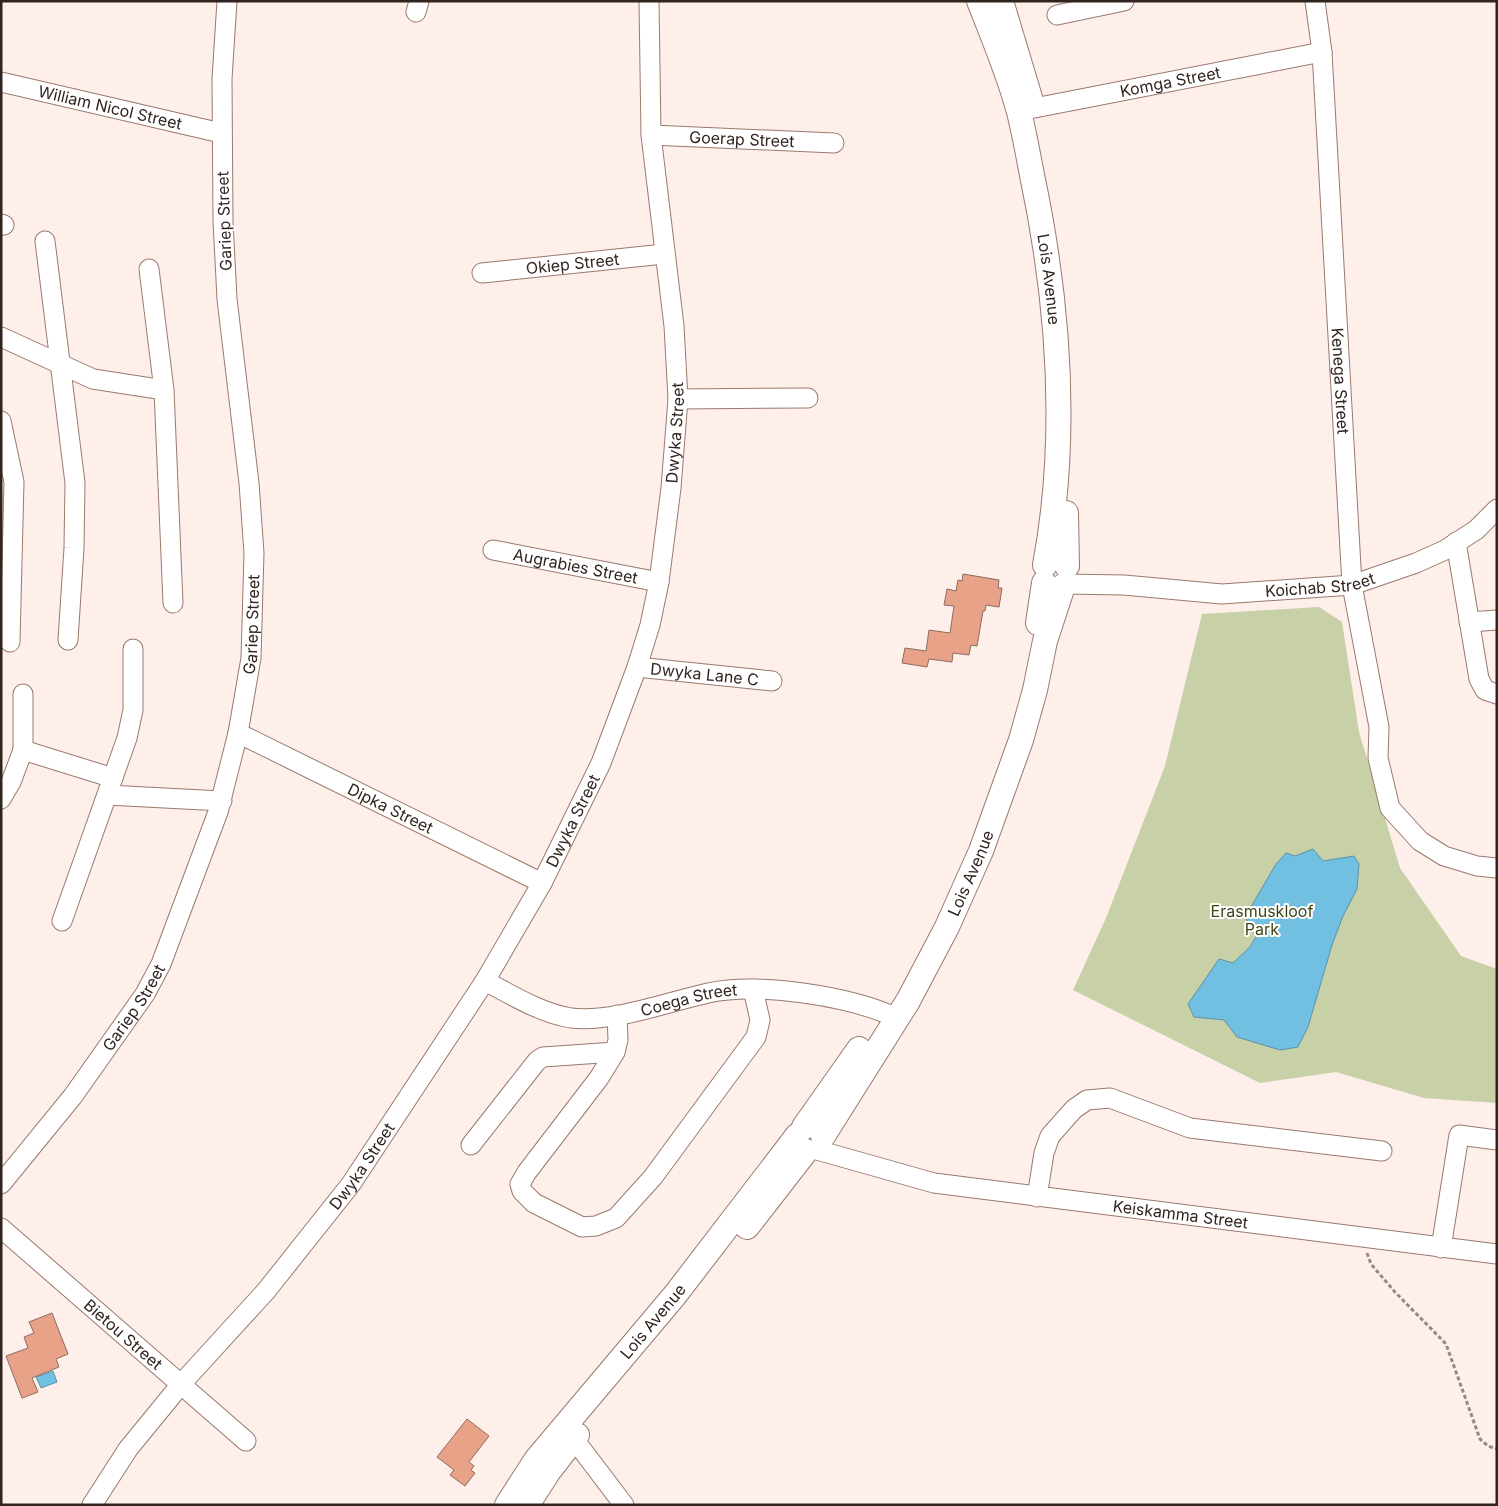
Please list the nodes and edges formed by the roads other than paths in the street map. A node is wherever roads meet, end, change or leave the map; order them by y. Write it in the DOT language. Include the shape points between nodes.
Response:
graph roads {
  1 [pos="227,1"];
  2 [pos="649,1"];
  3 [pos="979,1"];
  4 [pos="1001,1"];
  5 [pos="1124,1"];
  6 [pos="1315,1"];
  7 [pos="1077,6"];
  8 [pos="1057,15"];
  9 [pos="1322,52"];
  10 [pos="1,82"];
  11 [pos="1026,110"];
  12 [pos="221,133"];
  13 [pos="650,135"];
  14 [pos="834,143"];
  15 [pos="45,241"];
  16 [pos="664,254"];
  17 [pos="149,269"];
  18 [pos="482,273"];
  19 [pos="1,337"];
  20 [pos="59,364"];
  21 [pos="164,390"];
  22 [pos="808,398"];
  23 [pos="678,399"];
  24 [pos="1,421"];
  25 [pos="1497,509"];
  26 [pos="1456,542"];
  27 [pos="493,550"];
  28 [pos="1059,576"];
  29 [pos="659,582"];
  30 [pos="1352,585"];
  31 [pos="173,603"];
  32 [pos="1497,620"];
  33 [pos="1469,622"];
  34 [pos="68,640"];
  35 [pos="10,642"];
  36 [pos="133,649"];
  37 [pos="637,667"];
  38 [pos="772,681"];
  39 [pos="23,694"];
  40 [pos="1497,694"];
  41 [pos="238,733"];
  42 [pos="23,750"];
  43 [pos="110,787"];
  44 [pos="1,799"];
  45 [pos="222,801"];
  46 [pos="1497,868"];
  47 [pos="542,884"];
  48 [pos="62,922"];
  49 [pos="484,981"];
  50 [pos="753,990"];
  51 [pos="891,1014"];
  52 [pos="617,1015"];
  53 [pos="615,1052"];
  54 [pos="812,1140"];
  55 [pos="1497,1140"];
  56 [pos="471,1145"];
  57 [pos="1382,1151"];
  58 [pos="1,1184"];
  59 [pos="1037,1197"];
  60 [pos="1,1228"];
  61 [pos="1441,1248"];
  62 [pos="1497,1254"];
  63 [pos="182,1383"];
  64 [pos="569,1433"];
  65 [pos="246,1441"];
  66 [pos="92,1505"];
  67 [pos="507,1505"];
  68 [pos="527,1505"];
  69 [pos="624,1505"];
  1 -- 12 [label="street, Gariep Street"];
  2 -- 13 [label="street, Dwyka Street"];
  3 -- 11 [label="street, Lois Avenue"];
  4 -- 11 [label="street, Lois Avenue"];
  5 -- 7 [label="street"];
  6 -- 9 [label="street, Kenega Street"];
  7 -- 8 [label="street"];
  9 -- 11 [label="street, Komga Street"];
  9 -- 30 [label="street, Kenega Street"];
  10 -- 12 [label="street, William Nicol Street"];
  11 -- 28 [label="street, Lois Avenue" via="1054,310 1058,466 1055,505"];
  12 -- 41 [label="street, Gariep Street" via="227,299 254,554 251,658"];
  13 -- 14 [label="street, Goerap Street"];
  13 -- 16 [label="street, Dwyka Street"];
  15 -- 20 [label="street"];
  16 -- 18 [label="street, Okiep Street"];
  16 -- 23 [label="street, Dwyka Street" via="674,326"];
  17 -- 21 [label="street"];
  19 -- 20 [label="street"];
  20 -- 21 [label="street" via="93,379"];
  20 -- 34 [label="street" via="71,434 75,483"];
  21 -- 31 [label="street"];
  22 -- 23 [label="street"];
  23 -- 29 [label="street, Dwyka Street"];
  24 -- 35 [label="street" via="14,482"];
  25 -- 26 [label="street, Koichab Street" via="1476,530"];
  26 -- 30 [label="street, Koichab Street" via="1416,563"];
  26 -- 33 [label="street"];
  27 -- 29 [label="street, Augrabies Street"];
  28 -- 30 [label="street, Koichab Street" via="1124,586 1222,594"];
  28 -- 51 [label="street, Lois Avenue" via="997,779 966,858"];
  29 -- 37 [label="street, Dwyka Street"];
  30 -- 46 [label="street, Kenega Street" via="1379,727 1378,758 1390,808 1420,841 1444,856"];
  32 -- 33 [label="street"];
  33 -- 40 [label="street" via="1482,686"];
  36 -- 43 [label="street" via="133,710"];
  37 -- 38 [label="street, Dwyka Lane C"];
  37 -- 47 [label="street, Dwyka Street" via="601,763"];
  39 -- 42 [label="street"];
  41 -- 45 [label="street, Gariep Street"];
  41 -- 47 [label="street, Dipka Street"];
  42 -- 43 [label="street"];
  42 -- 44 [label="street"];
  43 -- 45 [label="street"];
  43 -- 48 [label="street"];
  45 -- 58 [label="street, Gariep Street" via="164,956 145,994 73,1096"];
  47 -- 49 [label="street, Dwyka Street"];
  49 -- 52 [label="street, Coega Street" via="552,1014 594,1019"];
  49 -- 63 [label="street, Dwyka Street" via="351,1184 266,1291"];
  50 -- 51 [label="street, Coega Street" via="841,1000"];
  50 -- 52 [label="street, Coega Street" via="711,992"];
  50 -- 53 [label="street" via="760,1020 756,1037 653,1177 616,1218 596,1226 582,1227 528,1198 520,1184"];
  51 -- 54 [label="street, Lois Avenue" via="852,1060"];
  52 -- 53 [label="street"];
  53 -- 56 [label="street" via="543,1057 536,1061"];
  54 -- 59 [label="street, Keiskamma Street" via="854,1154 866,1164 934,1183"];
  54 -- 64 [label="street, Lois Avenue" via="675,1295"];
  55 -- 61 [label="street" via="1459,1135"];
  57 -- 59 [label="street" via="1190,1128 1110,1098 1087,1100 1074,1109 1050,1136"];
  59 -- 61 [label="street, Keiskamma Street"];
  60 -- 63 [label="street, Bietou Street"];
  61 -- 62 [label="street, Keiskamma Street"];
  63 -- 65 [label="street, Bietou Street"];
  63 -- 66 [label="street, Dwyka Street" via="128,1449"];
  64 -- 67 [label="street, Lois Avenue" via="536,1460"];
  64 -- 68 [label="street, Lois Avenue"];
  64 -- 69 [label="street"];
}
